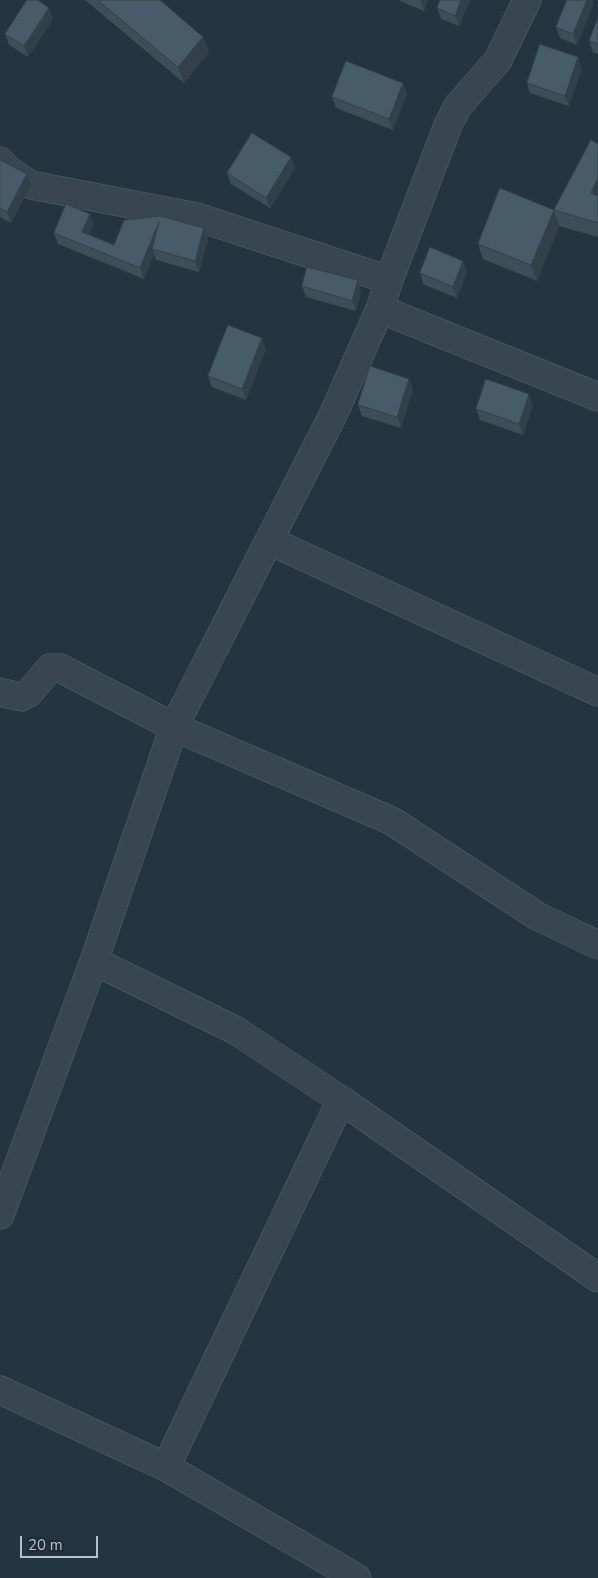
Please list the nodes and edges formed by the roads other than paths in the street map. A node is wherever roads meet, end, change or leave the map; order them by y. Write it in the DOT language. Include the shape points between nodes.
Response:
graph roads {
  1 [pos="528,0"];
  2 [pos="0,161"];
  3 [pos="389,280"];
  4 [pos="380,309"];
  5 [pos="598,397"];
  6 [pos="270,541"];
  7 [pos="0,692"];
  8 [pos="598,692"];
  9 [pos="174,727"];
  10 [pos="598,945"];
  11 [pos="94,961"];
  12 [pos="341,1100"];
  13 [pos="0,1215"];
  14 [pos="598,1278"];
  15 [pos="0,1390"];
  16 [pos="166,1467"];
  17 [pos="357,1578"];
  1 -- 3 [label="street" via="498,60 458,106 448,125"];
  2 -- 3 [label="street" via="31,185 197,218"];
  3 -- 4 [label="street"];
  4 -- 5 [label="street"];
  4 -- 6 [label="street" via="333,415"];
  6 -- 8 [label="street"];
  6 -- 9 [label="street"];
  7 -- 9 [label="street" via="20,696 29,693 50,668 60,668"];
  9 -- 10 [label="street" via="392,821 536,916"];
  9 -- 11 [label="street"];
  11 -- 12 [label="street" via="235,1030"];
  11 -- 13 [label="street"];
  12 -- 14 [label="street"];
  12 -- 16 [label="street"];
  15 -- 16 [label="street"];
  16 -- 17 [label="street"];
}
